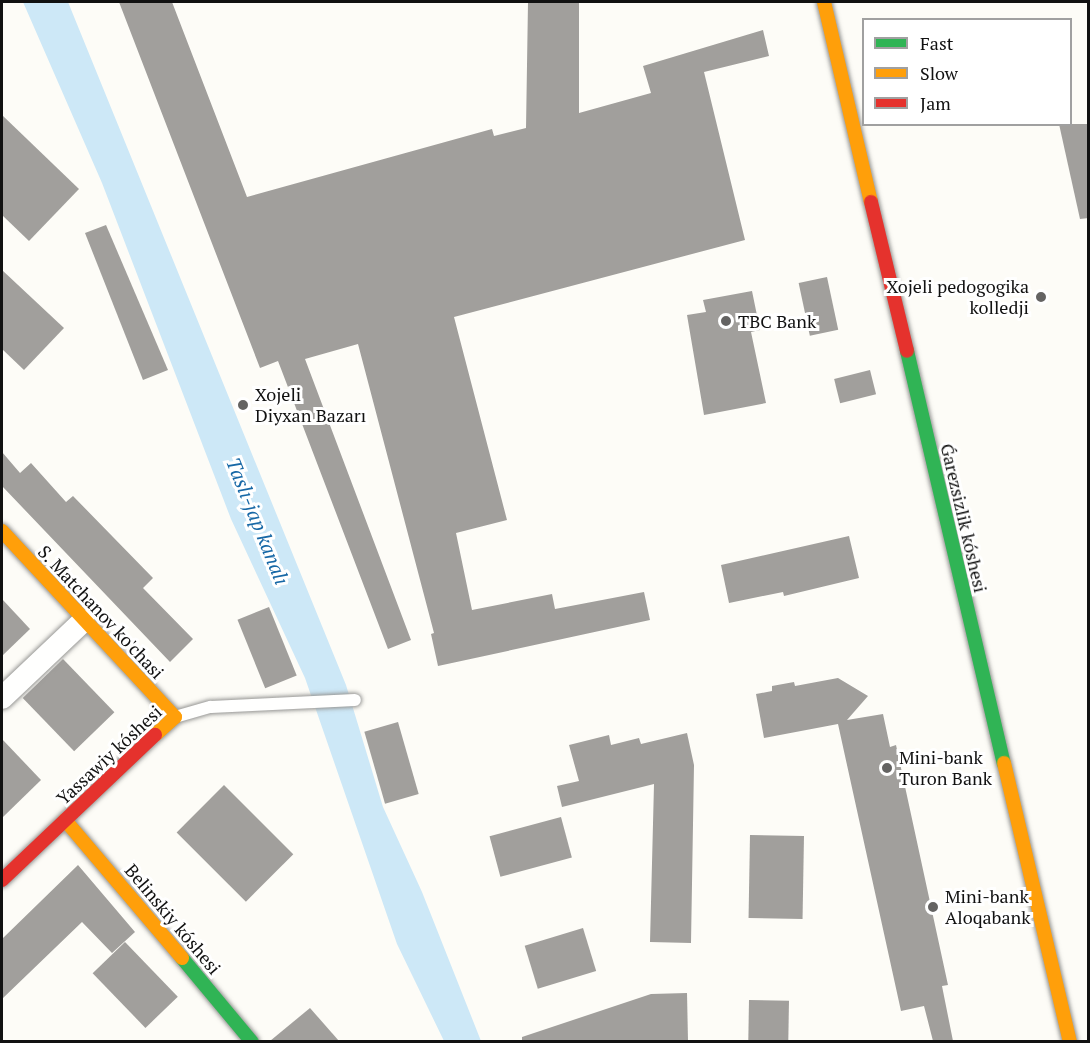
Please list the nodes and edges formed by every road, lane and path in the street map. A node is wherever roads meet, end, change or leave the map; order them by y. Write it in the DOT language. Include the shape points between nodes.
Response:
graph roads {
  1 [pos="824,2"];
  2 [pos="2,531"];
  3 [pos="83,621"];
  4 [pos="2,698"];
  5 [pos="355,700"];
  6 [pos="175,717"];
  7 [pos="65,820"];
  8 [pos="2,880"];
  9 [pos="252,1041"];
  10 [pos="1070,1041"];
  1 -- 10 [label="main road, Ǵarezsizlik kóshesi"];
  2 -- 3 [label="main road, S. Matchanov ko'chasi"];
  3 -- 4 [label="street"];
  3 -- 6 [label="main road, S. Matchanov ko'chasi"];
  5 -- 6 [label="lane, Yassawiy kóshesi" via="211,707"];
  6 -- 7 [label="main road, Yassawiy kóshesi"];
  7 -- 8 [label="main road, Yassawiy kóshesi"];
  7 -- 9 [label="main road, Belinskiy kóshesi"];
}
